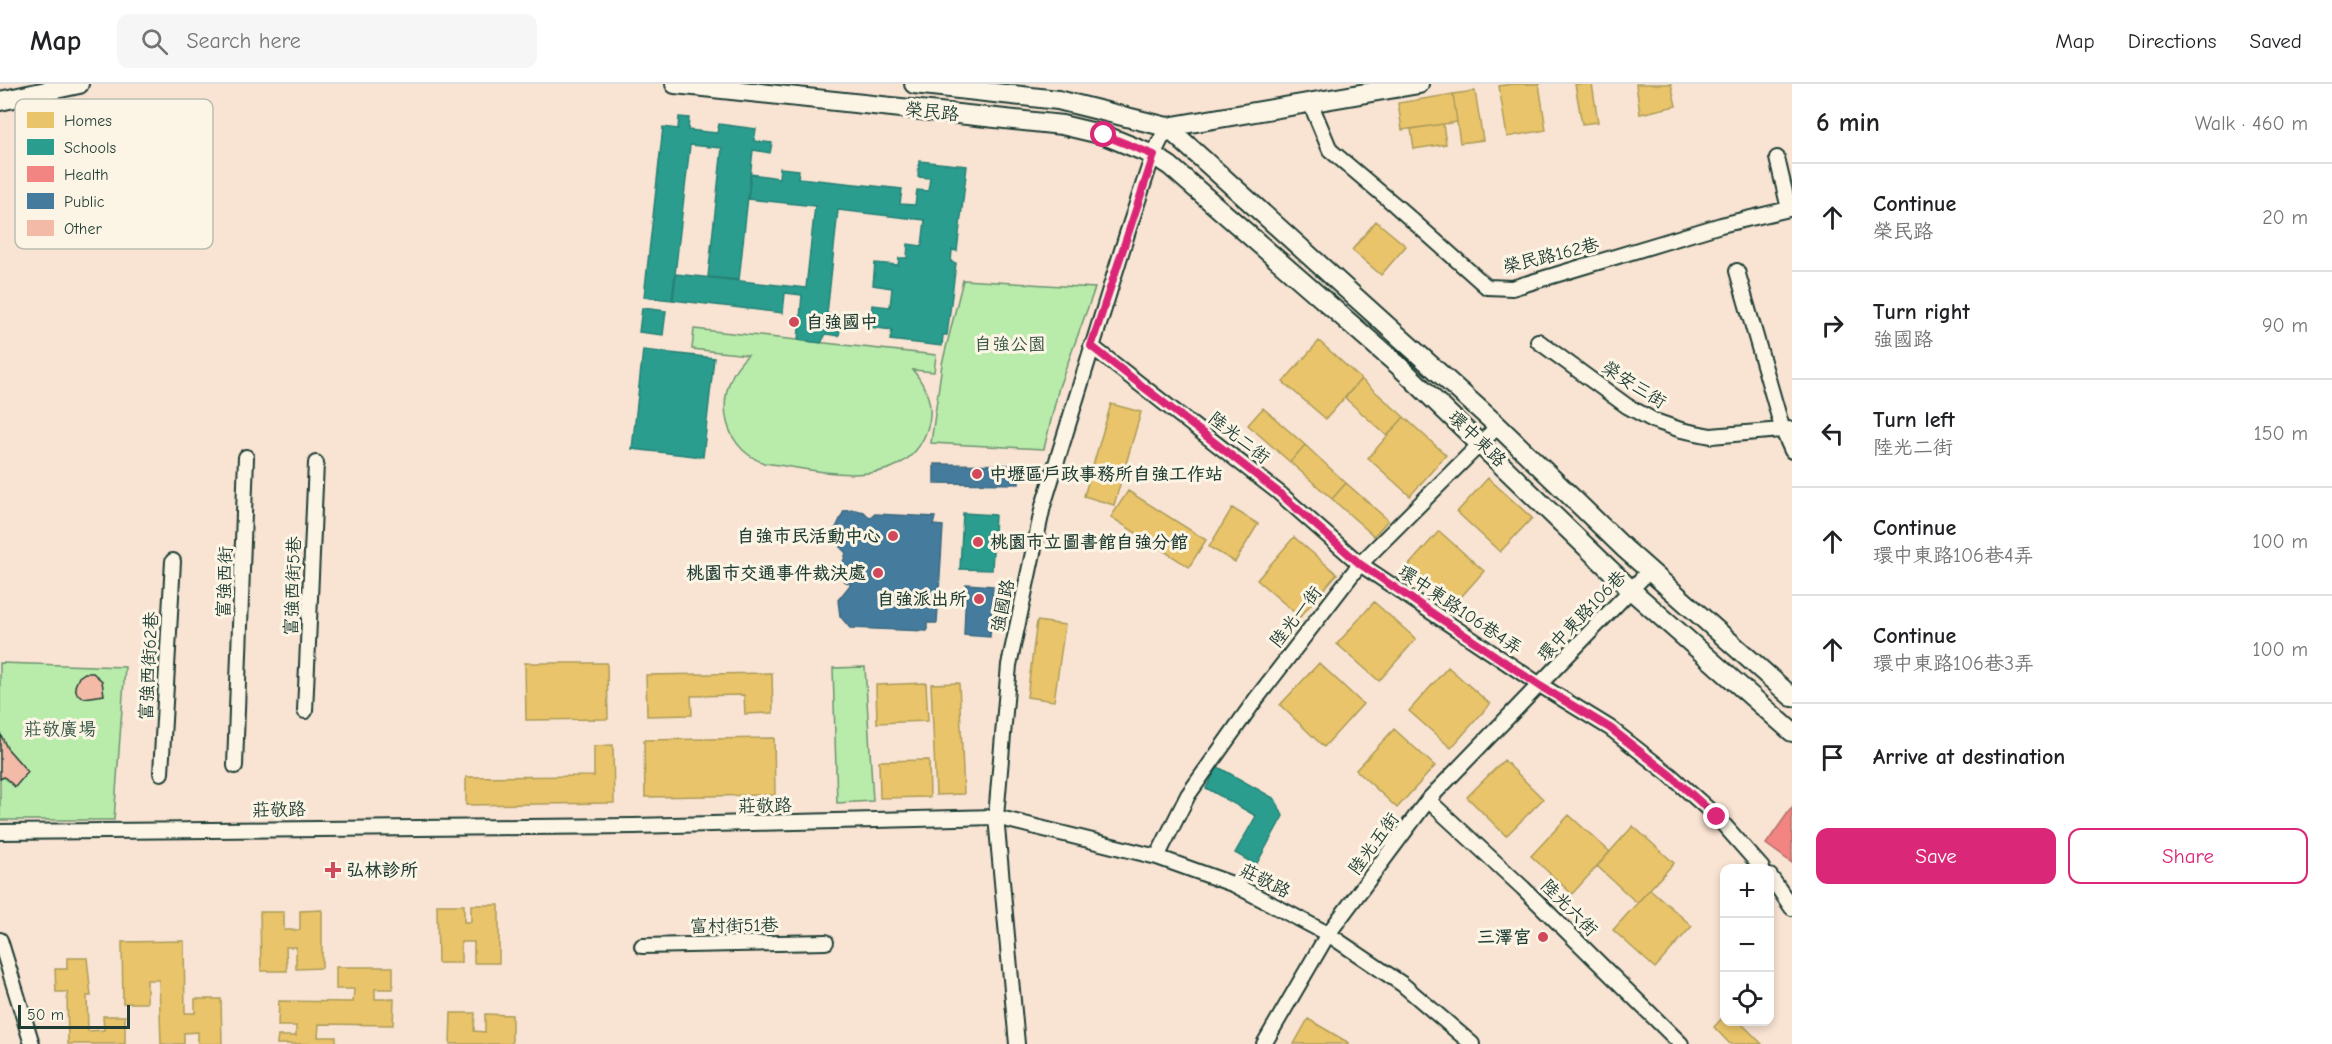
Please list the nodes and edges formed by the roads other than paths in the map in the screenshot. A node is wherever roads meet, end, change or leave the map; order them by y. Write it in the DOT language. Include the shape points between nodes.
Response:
graph roads {
  1 [pos="79,84"];
  2 [pos="675,84"];
  3 [pos="914,84"];
  4 [pos="1419,84"];
  5 [pos="0,101"];
  6 [pos="1310,102"];
  7 [pos="1167,127"];
  8 [pos="1154,155"];
  9 [pos="1777,158"];
  10 [pos="1737,271"];
  11 [pos="1538,341"];
  12 [pos="1091,346"];
  13 [pos="1498,426"];
  14 [pos="1788,430"];
  15 [pos="1481,443"];
  16 [pos="1792,452"];
  17 [pos="246,457"];
  18 [pos="316,463"];
  19 [pos="173,561"];
  20 [pos="1360,564"];
  21 [pos="1650,570"];
  22 [pos="1632,590"];
  23 [pos="1540,686"];
  24 [pos="1792,697"];
  25 [pos="305,711"];
  26 [pos="1792,732"];
  27 [pos="235,766"];
  28 [pos="161,773"];
  29 [pos="1428,800"];
  30 [pos="996,818"];
  31 [pos="0,832"];
  32 [pos="1157,857"];
  33 [pos="1758,864"];
  34 [pos="1774,882"];
  35 [pos="1792,908"];
  36 [pos="1328,934"];
  37 [pos="0,940"];
  38 [pos="826,942"];
  39 [pos="642,946"];
  40 [pos="32,1044"];
  41 [pos="1017,1044"];
  42 [pos="1264,1044"];
  43 [pos="1472,1044"];
  44 [pos="1682,1044"];
  1 -- 5 [label="street"];
  2 -- 8 [label="street, 榮民路" via="1062,125 1104,135"];
  3 -- 7 [label="street, 榮民路" via="1058,100"];
  4 -- 6 [label="street, 榮民路"];
  6 -- 7 [label="street, 榮民路"];
  6 -- 9 [label="street, 榮民路162巷" via="1330,150 1487,287 1512,288 1721,225 1789,209"];
  7 -- 8 [label="street"];
  7 -- 13 [label="street, 環中東路"];
  8 -- 12 [label="street, 強國路"];
  8 -- 15 [label="street, 環中東路" via="1224,211"];
  10 -- 14 [label="street"];
  11 -- 14 [label="street, 榮安三街" via="1655,421 1711,436"];
  12 -- 20 [label="street, 陸光二街" via="1278,492"];
  12 -- 30 [label="street, 強國路" via="1043,506 1009,665"];
  13 -- 15 [label="street, 陸光一街"];
  13 -- 21 [label="street, 環中東路"];
  14 -- 16 [label="street"];
  15 -- 20 [label="street, 陸光一街"];
  15 -- 22 [label="street, 環中東路"];
  17 -- 27 [label="street, 富強西街"];
  18 -- 25 [label="street, 富強西街5巷"];
  19 -- 28 [label="street, 富強西街62巷"];
  20 -- 23 [label="street, 環中東路106巷4弄"];
  20 -- 32 [label="street, 陸光一街" via="1188,795"];
  21 -- 22 [label="street, 環中東路106巷"];
  21 -- 24 [label="street, 環中東路"];
  22 -- 23 [label="street, 環中東路106巷"];
  22 -- 26 [label="street, 環中東路"];
  23 -- 29 [label="street, 陸光五街"];
  23 -- 33 [label="street, 環中東路106巷4弄" via="1610,728 1670,775 1717,817"];
  29 -- 36 [label="street, 陸光五街"];
  29 -- 44 [label="street, 陸光六街"];
  30 -- 31 [label="street, 莊敬路"];
  30 -- 32 [label="street, 莊敬路"];
  30 -- 41 [label="street, 強國路"];
  32 -- 36 [label="street, 莊敬路" via="1235,885"];
  34 -- 35 [label="street"];
  36 -- 42 [label="street, 陸光五街"];
  36 -- 43 [label="street, 莊敬路" via="1402,984"];
  37 -- 40 [label="street"];
  38 -- 39 [label="street, 富村街51巷"];
}
